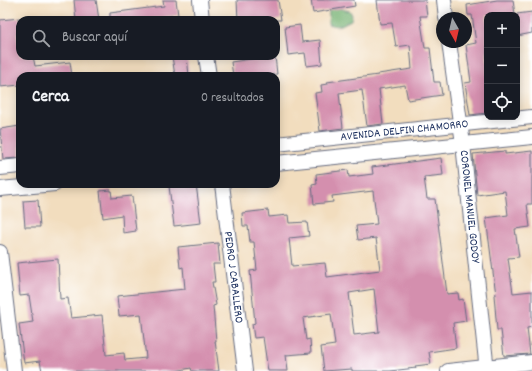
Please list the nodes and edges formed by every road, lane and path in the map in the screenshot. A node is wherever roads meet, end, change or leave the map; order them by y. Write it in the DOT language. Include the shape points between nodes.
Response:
graph roads {
  1 [pos="200,0"];
  2 [pos="444,0"];
  3 [pos="445,12"];
  4 [pos="202,16"];
  5 [pos="450,48"];
  6 [pos="207,60"];
  7 [pos="208,72"];
  8 [pos="532,117"];
  9 [pos="460,124"];
  10 [pos="532,137"];
  11 [pos="280,144"];
  12 [pos="463,144"];
  13 [pos="280,163"];
  14 [pos="16,166"];
  15 [pos="0,168"];
  16 [pos="16,188"];
  17 [pos="222,188"];
  18 [pos="0,189"];
  19 [pos="0,252"];
  20 [pos="532,362"];
  21 [pos="487,369"];
  22 [pos="14,371"];
  23 [pos="245,371"];
  24 [pos="448,371"];
  1 -- 4 [label="street"];
  2 -- 3 [label="street"];
  5 -- 9 [label="street, CORONEL MANUEL GODOY"];
  6 -- 7 [label="street"];
  8 -- 9 [label="street, AVENIDA DELFIN CHAMORRO"];
  9 -- 11 [label="street, AVENIDA DELFIN CHAMORRO"];
  9 -- 12 [label="street, CORONEL MANUEL GODOY"];
  10 -- 12 [label="street, AVENIDA DELFIN CHAMORRO"];
  12 -- 13 [label="street, AVENIDA DELFIN CHAMORRO"];
  12 -- 21 [label="street, CORONEL MANUEL GODOY"];
  14 -- 15 [label="street"];
  16 -- 18 [label="street"];
  17 -- 23 [label="street, PEDRO J CABALLERO"];
  19 -- 22 [label="street"];
  20 -- 21 [label="street"];
  21 -- 24 [label="street"];
}
